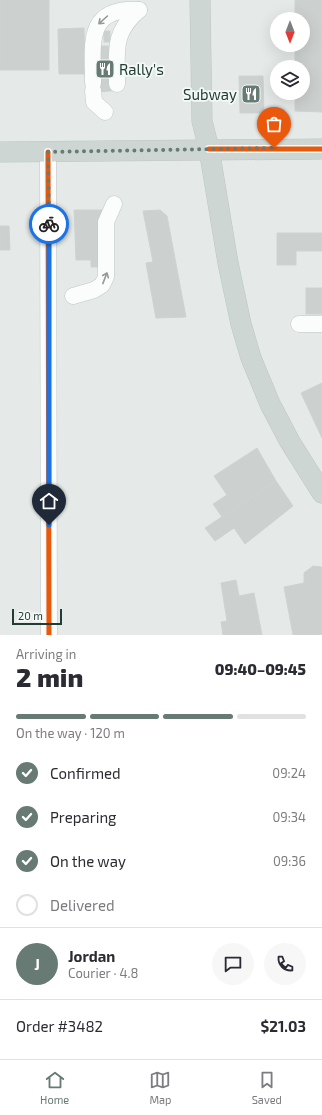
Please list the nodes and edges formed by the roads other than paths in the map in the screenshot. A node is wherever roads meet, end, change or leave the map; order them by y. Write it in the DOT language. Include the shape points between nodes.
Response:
graph roads {
  1 [pos="200,0"];
  2 [pos="117,84"];
  3 [pos="105,112"];
  4 [pos="210,149"];
  5 [pos="322,149"];
  6 [pos="0,152"];
  7 [pos="48,152"];
  8 [pos="114,204"];
  9 [pos="73,296"];
  10 [pos="299,324"];
  11 [pos="321,324"];
  12 [pos="322,493"];
  13 [pos="49,635"];
  1 -- 4 [label="main road" via="201,114"];
  2 -- 3 [label="street, one-way" via="118,38 126,23 139,10 128,9 112,13 102,20 95,30 94,102"];
  4 -- 5 [label="main road"];
  4 -- 7 [label="main road"];
  4 -- 12 [label="main road" via="232,286 251,358 270,404"];
  6 -- 7 [label="main road"];
  7 -- 13 [label="street"];
  9 -- 8 [label="street, one-way" via="94,290 105,280 106,222"];
  10 -- 11 [label="street"];
}
